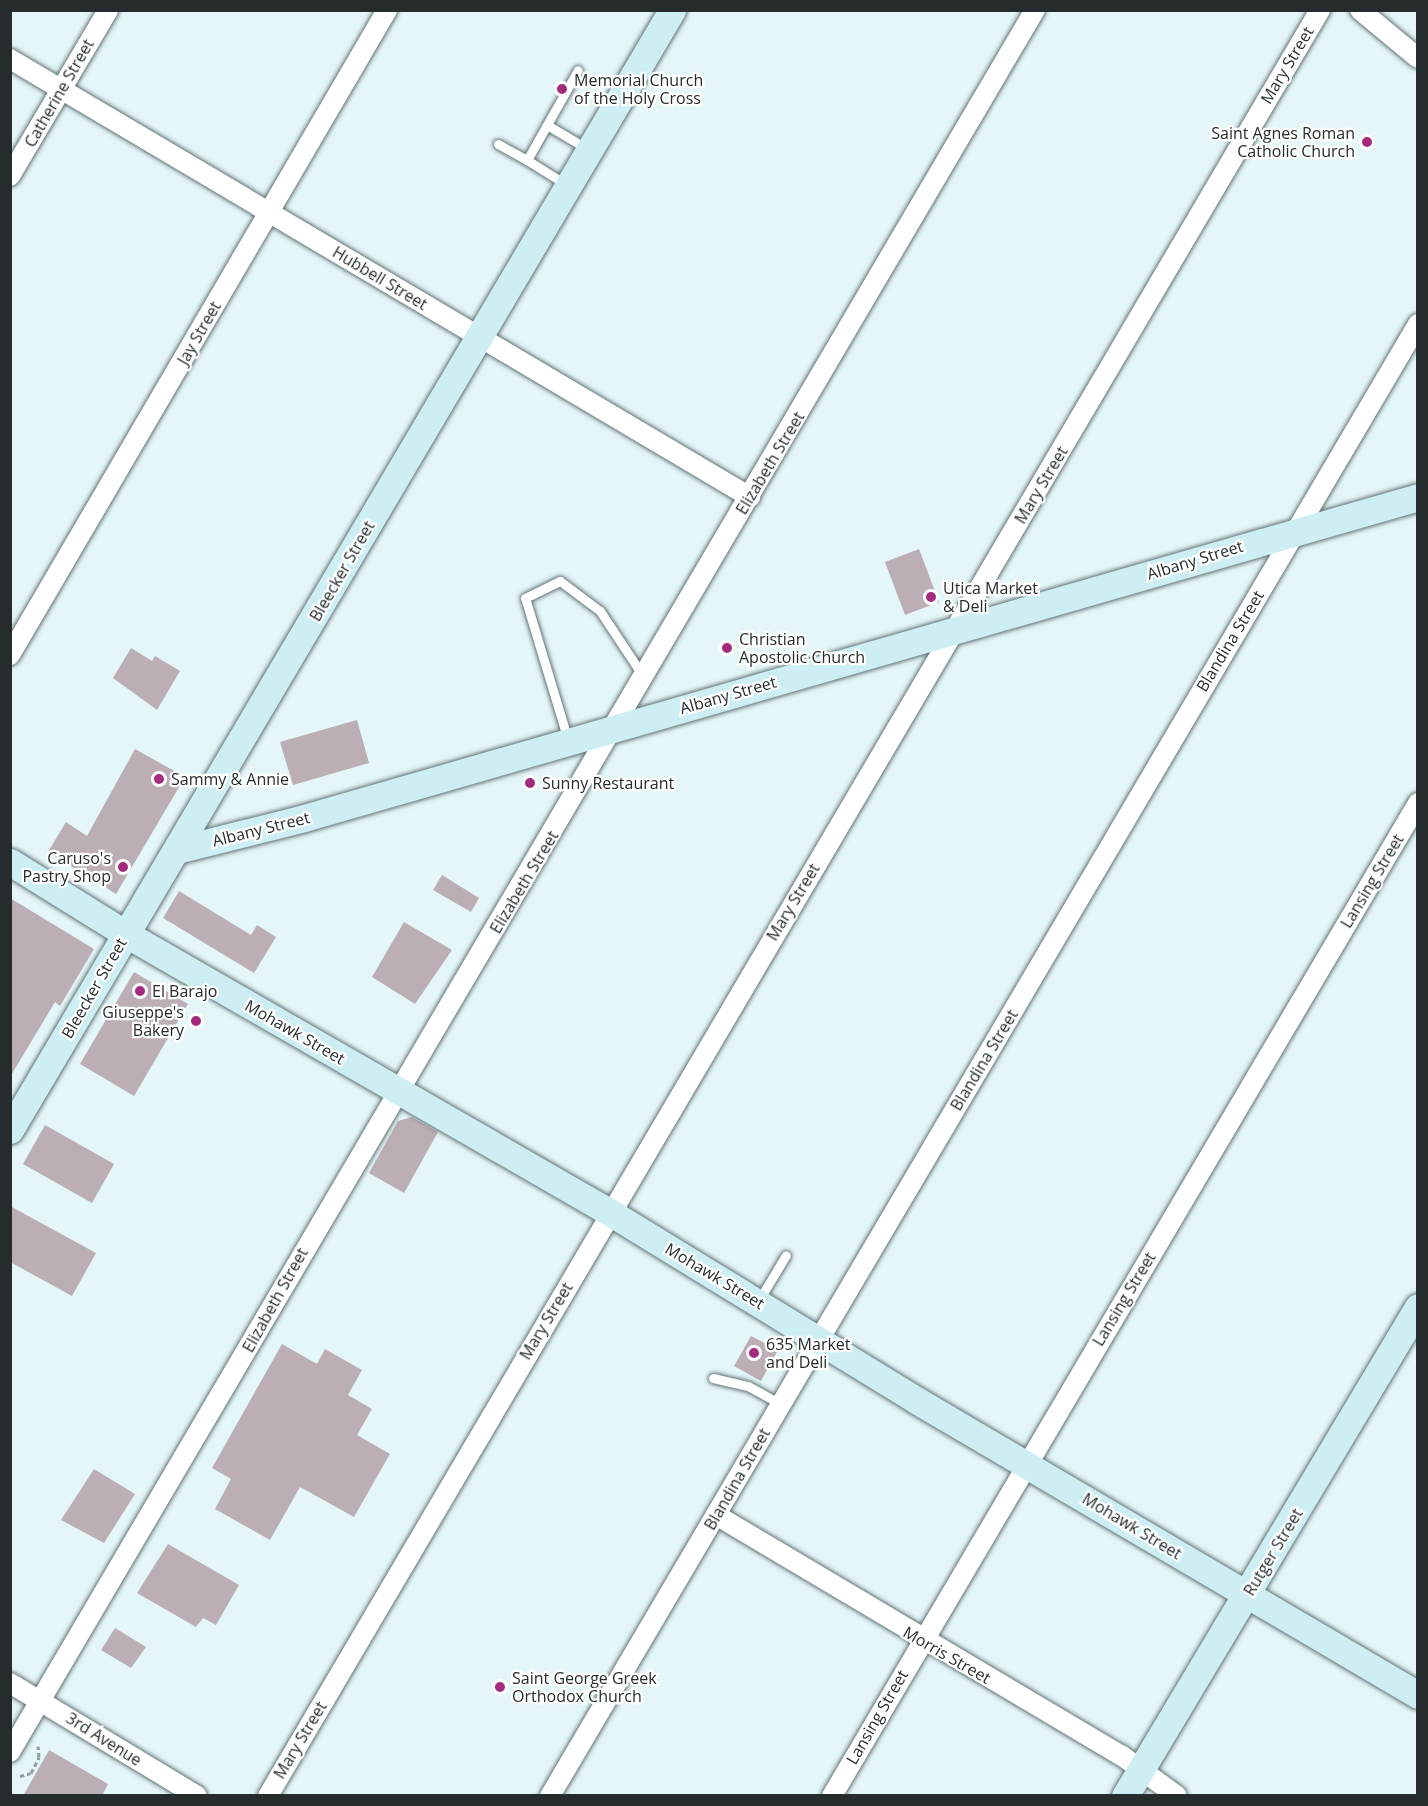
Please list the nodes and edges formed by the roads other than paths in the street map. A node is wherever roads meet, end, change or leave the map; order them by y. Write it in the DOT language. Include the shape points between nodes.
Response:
graph roads {
  1 [pos="108,10"];
  2 [pos="387,10"];
  3 [pos="672,10"];
  4 [pos="1035,10"];
  5 [pos="1320,10"];
  6 [pos="1360,10"];
  7 [pos="1418,58"];
  8 [pos="10,59"];
  9 [pos="578,70"];
  10 [pos="61,90"];
  11 [pos="547,125"];
  12 [pos="498,144"];
  13 [pos="590,150"];
  14 [pos="527,160"];
  15 [pos="10,176"];
  16 [pos="569,186"];
  17 [pos="269,212"];
  18 [pos="1418,324"];
  19 [pos="480,337"];
  20 [pos="750,496"];
  21 [pos="1418,497"];
  22 [pos="1295,530"];
  23 [pos="953,631"];
  24 [pos="10,655"];
  25 [pos="644,678"];
  26 [pos="616,727"];
  27 [pos="568,741"];
  28 [pos="1418,803"];
  29 [pos="177,850"];
  30 [pos="10,862"];
  31 [pos="126,934"];
  32 [pos="399,1092"];
  33 [pos="10,1130"];
  34 [pos="611,1213"];
  35 [pos="786,1255"];
  36 [pos="757,1302"];
  37 [pos="1418,1307"];
  38 [pos="818,1339"];
  39 [pos="713,1378"];
  40 [pos="780,1404"];
  41 [pos="1027,1464"];
  42 [pos="716,1515"];
  43 [pos="1248,1595"];
  44 [pos="922,1641"];
  45 [pos="10,1683"];
  46 [pos="1418,1695"];
  47 [pos="40,1700"];
  48 [pos="10,1752"];
  49 [pos="1141,1768"];
  50 [pos="197,1796"];
  51 [pos="268,1796"];
  52 [pos="550,1796"];
  53 [pos="832,1796"];
  54 [pos="1125,1796"];
  55 [pos="1177,1796"];
  1 -- 10 [label="street, Catherine Street"];
  2 -- 17 [label="street, Jay Street"];
  3 -- 13 [label="street, Bleecker Street"];
  4 -- 20 [label="street, Elizabeth Street"];
  5 -- 23 [label="street, Mary Street"];
  6 -- 7 [label="street"];
  8 -- 10 [label="street, Hubbell Street"];
  9 -- 11 [label="lane"];
  10 -- 15 [label="street, Catherine Street"];
  10 -- 17 [label="street, Hubbell Street"];
  11 -- 13 [label="lane"];
  11 -- 14 [label="lane"];
  12 -- 14 [label="lane"];
  13 -- 16 [label="street, Bleecker Street"];
  14 -- 16 [label="lane"];
  16 -- 19 [label="street, Bleecker Street"];
  17 -- 19 [label="street, Hubbell Street"];
  17 -- 24 [label="street, Jay Street"];
  18 -- 22 [label="street, Blandina Street"];
  19 -- 20 [label="street, Hubbell Street"];
  19 -- 29 [label="street, Bleecker Street"];
  20 -- 25 [label="street, Elizabeth Street"];
  21 -- 22 [label="street, Albany Street"];
  22 -- 23 [label="street, Albany Street"];
  22 -- 38 [label="street, Blandina Street"];
  23 -- 26 [label="street, Albany Street"];
  23 -- 34 [label="street, Mary Street"];
  25 -- 26 [label="street, Elizabeth Street"];
  25 -- 27 [label="lane" via="600,611 560,581 525,598"];
  26 -- 27 [label="street, Albany Street"];
  26 -- 32 [label="street, Elizabeth Street"];
  27 -- 29 [label="street, Albany Street"];
  28 -- 41 [label="street, Lansing Street"];
  29 -- 31 [label="street, Bleecker Street"];
  30 -- 31 [label="street, Mohawk Street"];
  31 -- 32 [label="street, Mohawk Street"];
  31 -- 33 [label="street, Bleecker Street"];
  32 -- 34 [label="street, Mohawk Street"];
  32 -- 47 [label="street, Elizabeth Street"];
  34 -- 36 [label="street, Mohawk Street"];
  34 -- 51 [label="street, Mary Street"];
  35 -- 36 [label="lane"];
  36 -- 38 [label="street, Mohawk Street"];
  37 -- 43 [label="street, Rutger Street"];
  38 -- 40 [label="street, Blandina Street"];
  38 -- 41 [label="street, Mohawk Street"];
  39 -- 40 [label="lane" via="748,1386"];
  40 -- 42 [label="street, Blandina Street"];
  41 -- 43 [label="street, Mohawk Street"];
  41 -- 44 [label="street, Lansing Street"];
  42 -- 44 [label="street, Morris Street"];
  42 -- 52 [label="street, Blandina Street"];
  43 -- 46 [label="street, Mohawk Street"];
  43 -- 49 [label="street, Rutger Street"];
  44 -- 49 [label="street, Morris Street"];
  44 -- 53 [label="street, Lansing Street"];
  45 -- 47 [label="street, 3rd Avenue"];
  47 -- 48 [label="street, Elizabeth Street"];
  47 -- 50 [label="street, 3rd Avenue"];
  49 -- 54 [label="street, Rutger Street"];
  49 -- 55 [label="street, Morris Street"];
}
